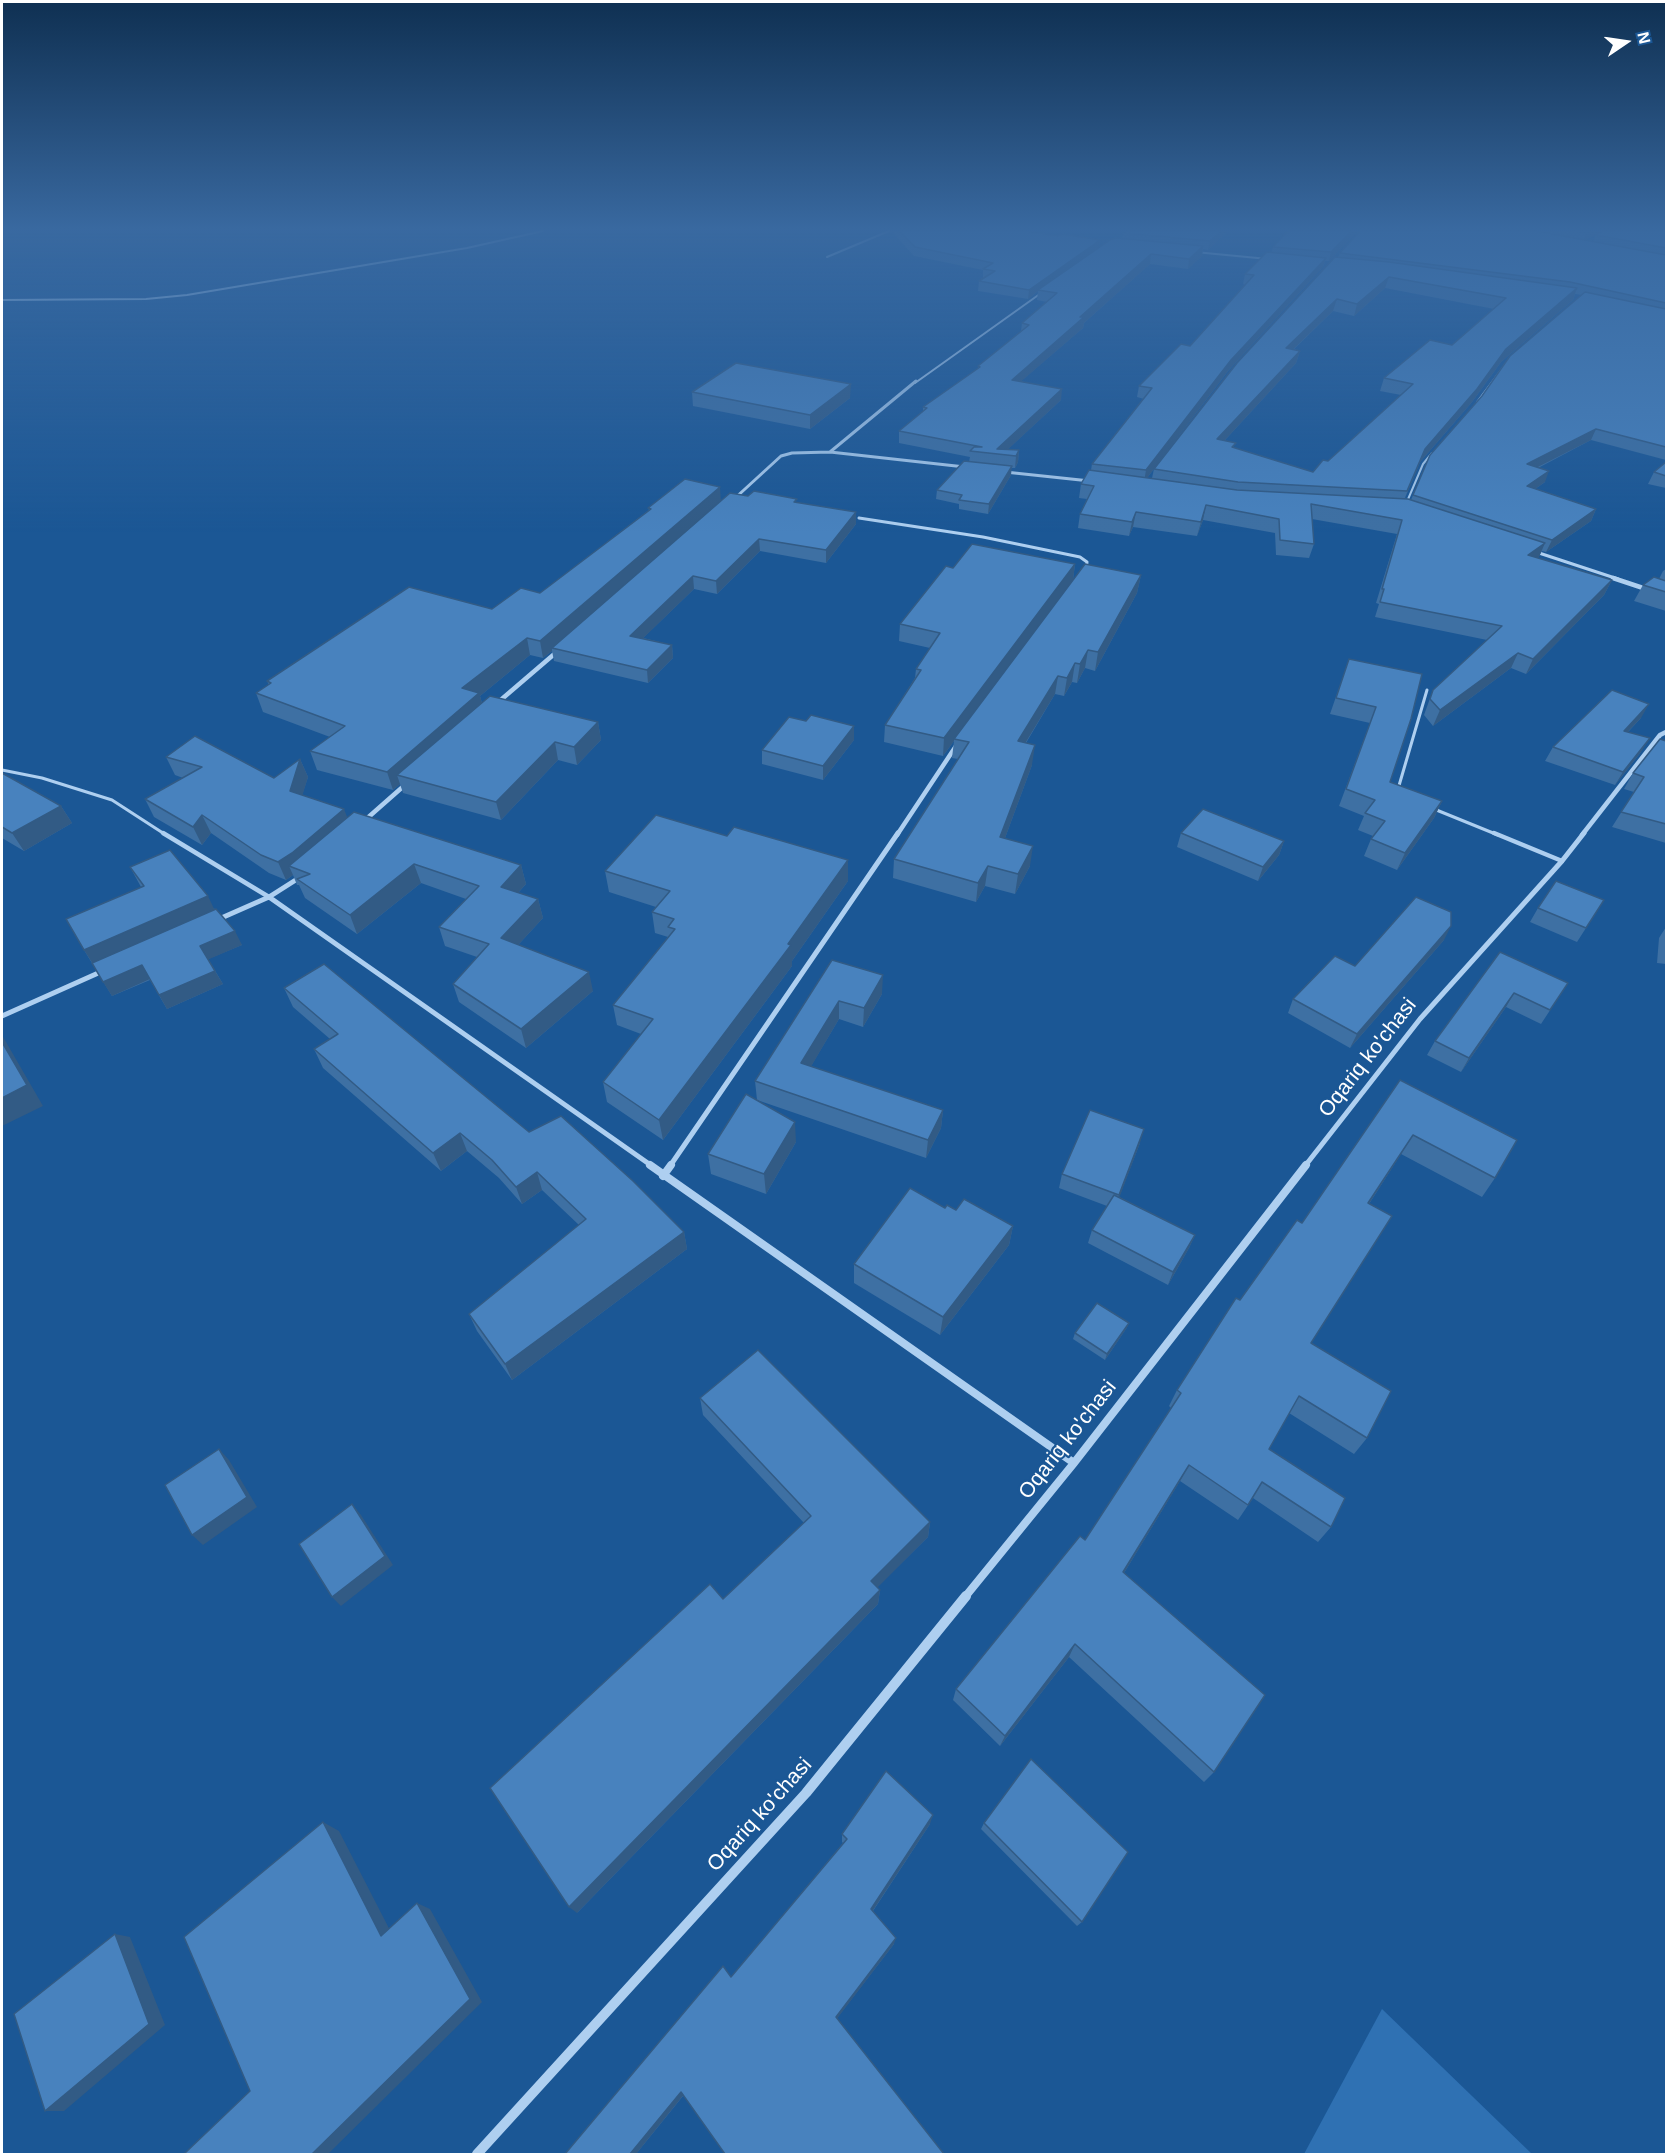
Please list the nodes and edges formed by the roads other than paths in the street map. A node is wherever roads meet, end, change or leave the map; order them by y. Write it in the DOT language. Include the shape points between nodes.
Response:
graph roads {
  1 [pos="985,332"];
  2 [pos="1512,356"];
  3 [pos="1475,404"];
  4 [pos="1438,447"];
  5 [pos="830,452"];
  6 [pos="973,468"];
  7 [pos="997,471"];
  8 [pos="1091,482"];
  9 [pos="727,505"];
  10 [pos="1404,509"];
  11 [pos="859,518"];
  12 [pos="1525,548"];
  13 [pos="1081,578"];
  14 [pos="1656,592"];
  15 [pos="560,649"];
  16 [pos="1427,690"];
  17 [pos="489,710"];
  18 [pos="1666,732"];
  19 [pos="964,735"];
  20 [pos="2,770"];
  21 [pos="409,781"];
  22 [pos="1405,796"];
  23 [pos="1426,805"];
  24 [pos="356,828"];
  25 [pos="1562,861"];
  26 [pos="303,875"];
  27 [pos="269,897"];
  28 [pos="216,921"];
  29 [pos="111,967"];
  30 [pos="2,1016"];
  31 [pos="663,1176"];
  32 [pos="1074,1463"];
  33 [pos="477,2154"];
  1 -- 5 [label="street" via="934,367"];
  2 -- 3 [label="lane"];
  4 -- 10 [label="lane" via="1423,464"];
  5 -- 6 [label="street"];
  5 -- 9 [label="street" via="781,456"];
  7 -- 8 [label="street"];
  11 -- 13 [label="street" via="1080,557 1087,562 1088,569"];
  12 -- 14 [label="street"];
  15 -- 17 [label="street"];
  16 -- 22 [label="lane" via="1398,789"];
  18 -- 25 [label="street, Oqariq ko'chasi"];
  19 -- 31 [label="street"];
  20 -- 27 [label="lane" via="112,800"];
  21 -- 24 [label="street"];
  23 -- 25 [label="lane"];
  25 -- 32 [label="street, Oqariq ko'chasi" via="1420,1019"];
  26 -- 27 [label="street"];
  27 -- 28 [label="street"];
  27 -- 31 [label="street"];
  29 -- 30 [label="street"];
  31 -- 32 [label="street"];
  32 -- 33 [label="street, Oqariq ko'chasi" via="806,1793"];
}
